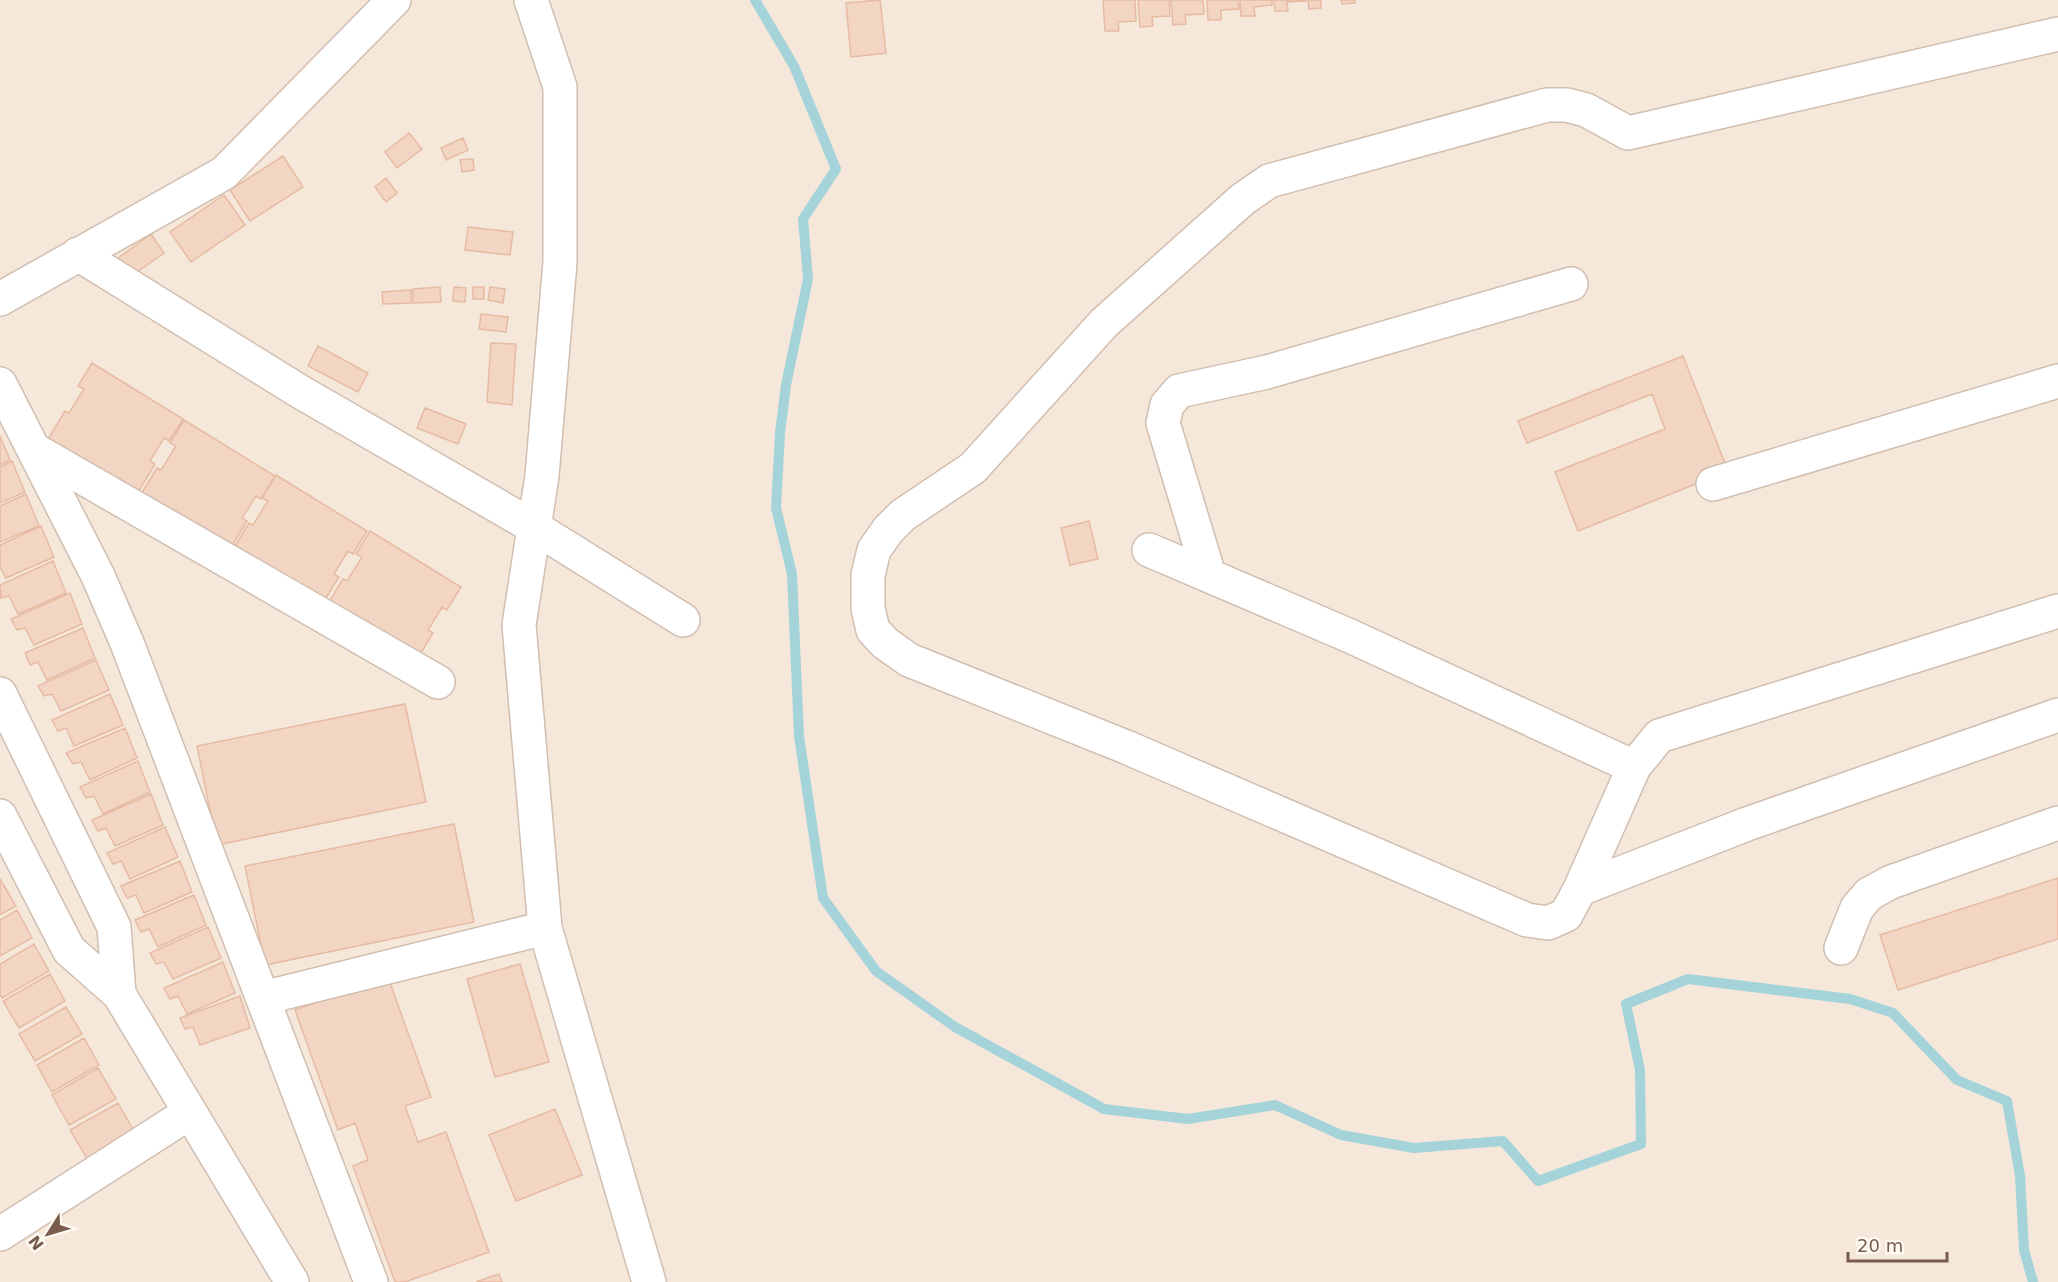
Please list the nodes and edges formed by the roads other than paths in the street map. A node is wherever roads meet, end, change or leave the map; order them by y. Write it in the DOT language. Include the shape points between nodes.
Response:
graph roads {
  1 [pos="394,0"];
  2 [pos="531,0"];
  3 [pos="2058,34"];
  4 [pos="78,254"];
  5 [pos="1571,284"];
  6 [pos="0,299"];
  7 [pos="2058,381"];
  8 [pos="0,384"];
  9 [pos="33,449"];
  10 [pos="1713,484"];
  11 [pos="534,527"];
  12 [pos="1149,550"];
  13 [pos="1209,575"];
  14 [pos="2058,611"];
  15 [pos="683,620"];
  16 [pos="438,682"];
  17 [pos="0,694"];
  18 [pos="2058,715"];
  19 [pos="1634,767"];
  20 [pos="0,816"];
  21 [pos="2058,823"];
  22 [pos="1580,890"];
  23 [pos="545,928"];
  24 [pos="1841,948"];
  25 [pos="119,994"];
  26 [pos="263,998"];
  27 [pos="189,1113"];
  28 [pos="0,1234"];
  29 [pos="292,1282"];
  30 [pos="371,1282"];
  31 [pos="648,1282"];
  1 -- 4 [label="street" via="225,173"];
  2 -- 11 [label="street" via="560,87 560,262"];
  3 -- 22 [label="street" via="1628,133 1586,110 1547,105 1269,181 1243,199 1104,323 973,468 903,515 874,550 868,575 873,630 909,660 1126,747 1527,920 1548,923 1566,915"];
  4 -- 6 [label="street"];
  4 -- 11 [label="street" via="299,391"];
  5 -- 13 [label="street" via="1267,372 1179,391 1167,405 1163,423"];
  7 -- 10 [label="street"];
  8 -- 9 [label="street"];
  9 -- 16 [label="street"];
  9 -- 26 [label="street" via="98,576 127,643"];
  11 -- 15 [label="street"];
  11 -- 23 [label="street" via="519,625"];
  12 -- 13 [label="street"];
  13 -- 19 [label="street"];
  14 -- 19 [label="street" via="1659,736"];
  17 -- 25 [label="street" via="114,927"];
  18 -- 22 [label="street" via="1747,824"];
  19 -- 22 [label="street"];
  20 -- 25 [label="street" via="69,950"];
  21 -- 24 [label="street" via="1891,882 1869,894 1857,908"];
  23 -- 26 [label="street"];
  23 -- 31 [label="street"];
  25 -- 27 [label="street"];
  26 -- 30 [label="street"];
  27 -- 28 [label="street"];
  27 -- 29 [label="street"];
}
